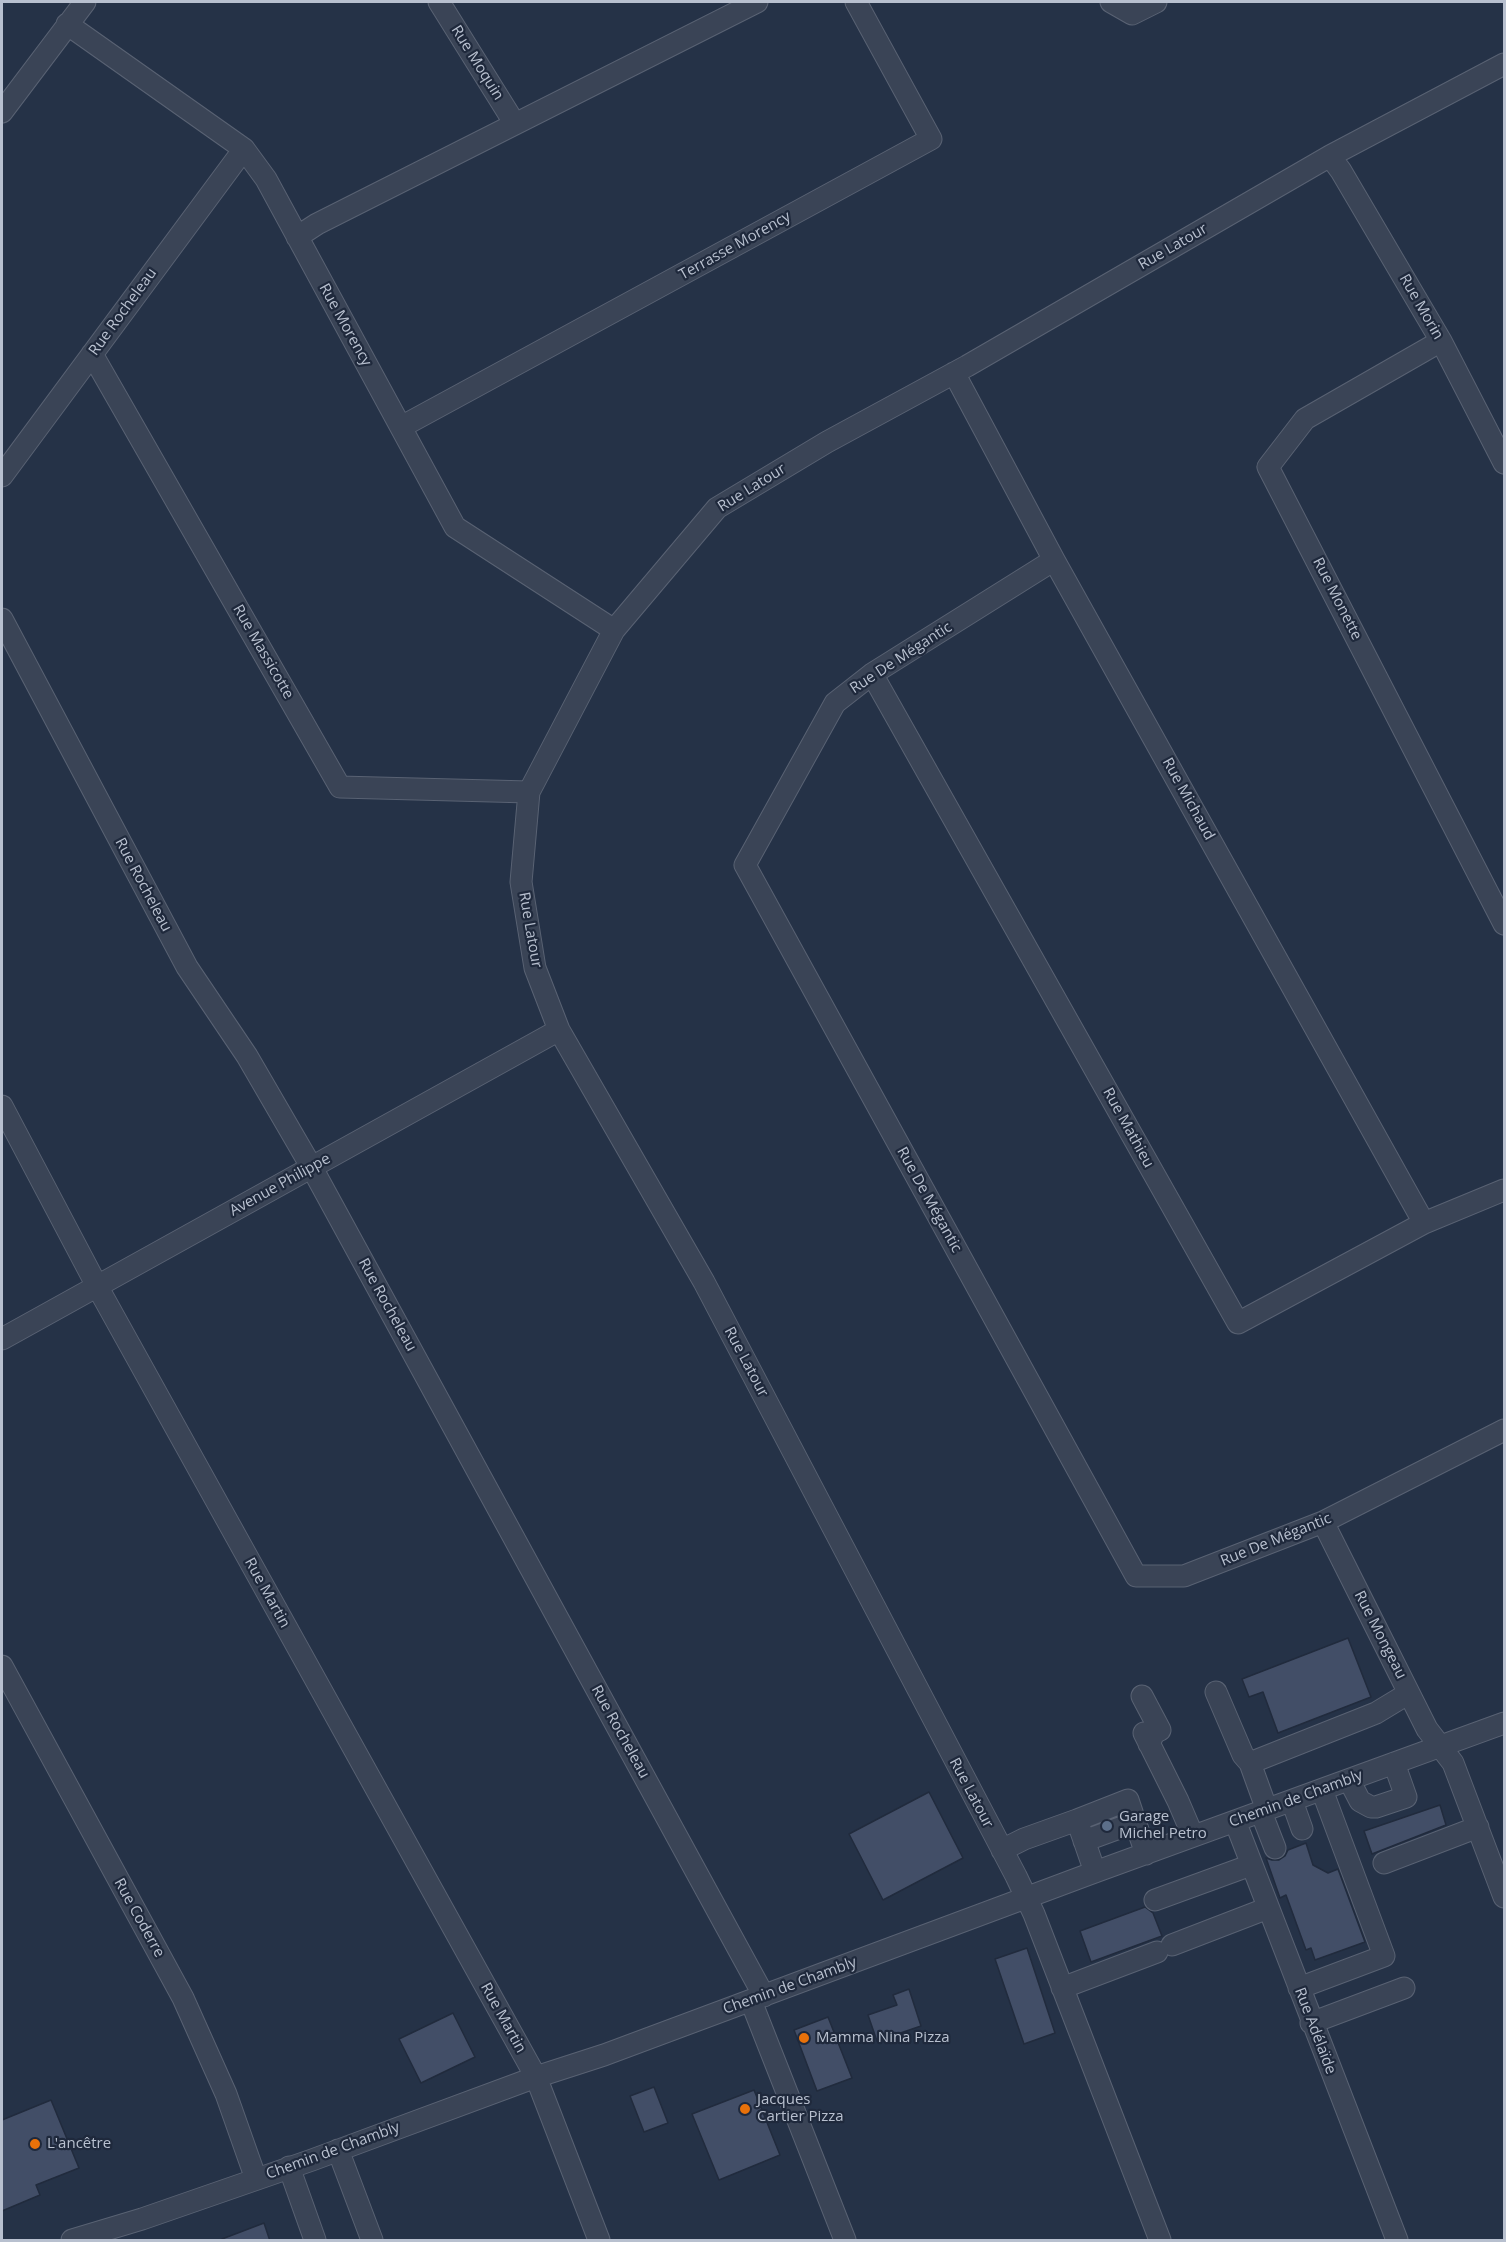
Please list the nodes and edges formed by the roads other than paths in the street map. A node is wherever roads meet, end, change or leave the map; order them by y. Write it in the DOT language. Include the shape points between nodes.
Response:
graph roads {
  1 [pos="85,2"];
  2 [pos="439,2"];
  3 [pos="757,2"];
  4 [pos="856,2"];
  5 [pos="1112,2"];
  6 [pos="1156,2"];
  7 [pos="67,24"];
  8 [pos="1504,64"];
  9 [pos="2,112"];
  10 [pos="515,124"];
  11 [pos="244,149"];
  12 [pos="1330,156"];
  13 [pos="297,237"];
  14 [pos="1441,341"];
  15 [pos="92,354"];
  16 [pos="954,373"];
  17 [pos="401,427"];
  18 [pos="1504,463"];
  19 [pos="2,476"];
  20 [pos="1054,561"];
  21 [pos="2,619"];
  22 [pos="614,630"];
  23 [pos="872,674"];
  24 [pos="529,792"];
  25 [pos="1504,924"];
  26 [pos="559,1030"];
  27 [pos="2,1106"];
  28 [pos="312,1168"];
  29 [pos="1504,1190"];
  30 [pos="1424,1223"];
  31 [pos="98,1286"];
  32 [pos="2,1339"];
  33 [pos="1504,1430"];
  34 [pos="1323,1522"];
  35 [pos="2,1666"];
  36 [pos="1216,1692"];
  37 [pos="1409,1693"];
  38 [pos="1142,1696"];
  39 [pos="1504,1723"];
  40 [pos="1440,1746"];
  41 [pos="1250,1762"];
  42 [pos="1394,1763"];
  43 [pos="1349,1780"];
  44 [pos="1322,1790"];
  45 [pos="1292,1801"];
  46 [pos="1264,1811"];
  47 [pos="1077,1820"];
  48 [pos="1235,1821"];
  49 [pos="1136,1822"];
  50 [pos="1478,1827"];
  51 [pos="1302,1829"];
  52 [pos="1193,1836"];
  53 [pos="1084,1841"];
  54 [pos="1275,1848"];
  55 [pos="1002,1850"];
  56 [pos="1146,1854"];
  57 [pos="1384,1863"];
  58 [pos="1251,1865"];
  59 [pos="1095,1872"];
  60 [pos="1504,1897"];
  61 [pos="1026,1898"];
  62 [pos="1155,1900"];
  63 [pos="1268,1908"];
  64 [pos="1062,1988"];
  65 [pos="1299,1988"];
  66 [pos="1404,1988"];
  67 [pos="758,1998"];
  68 [pos="1311,2023"];
  69 [pos="536,2078"];
  70 [pos="338,2150"];
  71 [pos="289,2167"];
  72 [pos="256,2179"];
  73 [pos="72,2241"];
  74 [pos="315,2241"];
  75 [pos="372,2241"];
  76 [pos="599,2241"];
  77 [pos="845,2241"];
  78 [pos="1160,2241"];
  79 [pos="1397,2241"];
  1 -- 7 [label="street"];
  2 -- 10 [label="street, Rue Moquin"];
  3 -- 10 [label="street"];
  4 -- 17 [label="street, Terrasse Morency" via="931,139"];
  5 -- 6 [label="street" via="1132,14"];
  7 -- 9 [label="street"];
  7 -- 11 [label="street, Rue Morency"];
  8 -- 12 [label="street, Rue Latour"];
  10 -- 13 [label="street"];
  11 -- 13 [label="street, Rue Morency" via="266,179"];
  11 -- 15 [label="street, Rue Rocheleau"];
  12 -- 14 [label="street, Rue Morin"];
  12 -- 16 [label="street, Rue Latour"];
  13 -- 17 [label="street, Rue Morency"];
  14 -- 18 [label="street, Rue Morin"];
  14 -- 25 [label="street, Rue Monette" via="1305,419 1268,467"];
  15 -- 19 [label="street, Rue Rocheleau"];
  15 -- 24 [label="street, Rue Massicotte" via="340,787"];
  16 -- 20 [label="street, Rue Michaud"];
  16 -- 22 [label="street, Rue Latour" via="717,508"];
  17 -- 22 [label="street, Rue Morency" via="455,527"];
  20 -- 23 [label="street, Rue De Mégantic"];
  20 -- 30 [label="street, Rue Michaud"];
  21 -- 28 [label="street, Rue Rocheleau" via="187,968 248,1056"];
  22 -- 24 [label="street, Rue Latour"];
  23 -- 30 [label="street, Rue Mathieu" via="1238,1323"];
  23 -- 34 [label="street, Rue De Mégantic" via="835,703 745,865 1136,1576 1184,1576"];
  24 -- 26 [label="street, Rue Latour" via="521,882 535,968"];
  26 -- 28 [label="street, Avenue Philippe"];
  26 -- 55 [label="street, Rue Latour" via="704,1282"];
  27 -- 31 [label="street, Rue Martin"];
  28 -- 31 [label="street, Avenue Philippe"];
  28 -- 67 [label="street, Rue Rocheleau"];
  29 -- 30 [label="street, Rue Mathieu"];
  31 -- 32 [label="street, Avenue Philippe"];
  31 -- 69 [label="street, Rue Martin"];
  33 -- 34 [label="street, Rue De Mégantic"];
  34 -- 37 [label="street, Rue Mongeau"];
  35 -- 72 [label="street, Rue Coderre" via="183,1998 226,2094"];
  36 -- 41 [label="street" via="1243,1755"];
  37 -- 40 [label="street, Rue Mongeau"];
  37 -- 41 [label="street" via="1376,1713"];
  38 -- 52 [label="street" via="1160,1730 1146,1738"];
  39 -- 40 [label="street, Chemin de Chambly"];
  40 -- 42 [label="street, Chemin de Chambly"];
  40 -- 50 [label="street, Rue Mongeau" via="1453,1763"];
  41 -- 46 [label="street"];
  42 -- 43 [label="street, Chemin de Chambly"];
  42 -- 43 [label="street" via="1406,1797 1371,1807 1360,1801"];
  43 -- 44 [label="street, Chemin de Chambly"];
  44 -- 45 [label="street, Chemin de Chambly"];
  44 -- 65 [label="street" via="1384,1956"];
  45 -- 46 [label="street, Chemin de Chambly"];
  45 -- 51 [label="street"];
  46 -- 48 [label="street, Chemin de Chambly"];
  46 -- 54 [label="street"];
  47 -- 49 [label="street" via="1128,1800"];
  47 -- 53 [label="street"];
  47 -- 55 [label="street"];
  48 -- 52 [label="street, Chemin de Chambly"];
  48 -- 58 [label="street, Rue Adélaïde"];
  49 -- 53 [label="street"];
  49 -- 56 [label="street"];
  50 -- 57 [label="street"];
  50 -- 60 [label="street, Rue Mongeau"];
  52 -- 56 [label="street, Chemin de Chambly"];
  53 -- 59 [label="street"];
  55 -- 61 [label="street, Rue Latour"];
  56 -- 59 [label="street, Chemin de Chambly"];
  58 -- 62 [label="street"];
  58 -- 63 [label="street, Rue Adélaïde"];
  59 -- 61 [label="street, Chemin de Chambly"];
  61 -- 64 [label="street, Rue Latour"];
  61 -- 67 [label="street, Chemin de Chambly"];
  63 -- 64 [label="street"];
  63 -- 65 [label="street, Rue Adélaïde"];
  64 -- 78 [label="street, Rue Latour"];
  65 -- 68 [label="street, Rue Adélaïde"];
  66 -- 68 [label="street"];
  67 -- 69 [label="street, Chemin de Chambly"];
  67 -- 77 [label="street, Rue Rocheleau"];
  68 -- 79 [label="street, Rue Adélaïde"];
  69 -- 70 [label="street, Chemin de Chambly"];
  69 -- 76 [label="street, Rue Martin"];
  70 -- 71 [label="street, Chemin de Chambly"];
  70 -- 75 [label="street"];
  71 -- 72 [label="street, Chemin de Chambly"];
  71 -- 74 [label="street"];
  72 -- 73 [label="street, Chemin de Chambly"];
}
